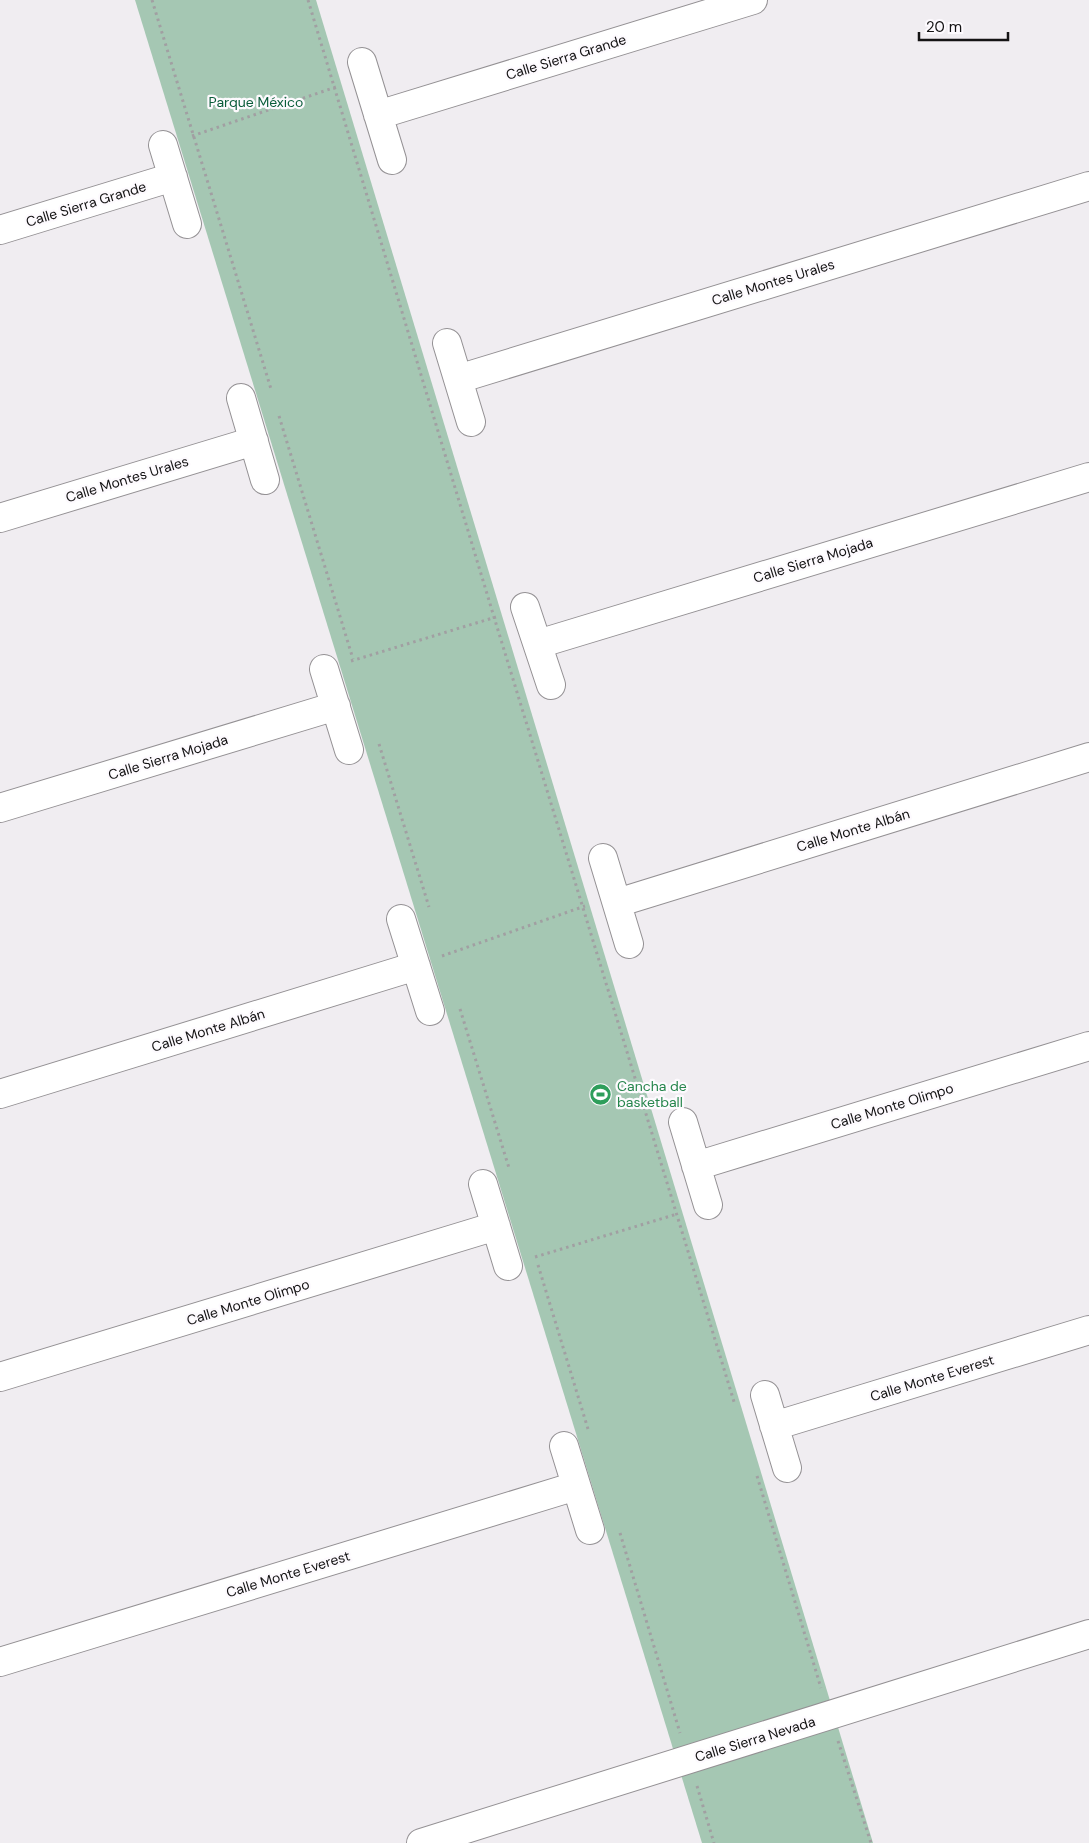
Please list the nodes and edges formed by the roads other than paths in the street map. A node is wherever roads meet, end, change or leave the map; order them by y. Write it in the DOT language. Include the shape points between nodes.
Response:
graph roads {
  1 [pos="754,0"];
  2 [pos="364,69"];
  3 [pos="378,114"];
  4 [pos="163,146"];
  5 [pos="392,160"];
  6 [pos="173,177"];
  7 [pos="1089,186"];
  8 [pos="187,224"];
  9 [pos="0,230"];
  10 [pos="447,343"];
  11 [pos="458,379"];
  12 [pos="241,398"];
  13 [pos="471,422"];
  14 [pos="254,441"];
  15 [pos="1089,477"];
  16 [pos="265,480"];
  17 [pos="0,518"];
  18 [pos="525,607"];
  19 [pos="538,644"];
  20 [pos="324,669"];
  21 [pos="551,685"];
  22 [pos="336,706"];
  23 [pos="349,750"];
  24 [pos="1089,757"];
  25 [pos="0,808"];
  26 [pos="603,858"];
  27 [pos="615,899"];
  28 [pos="401,919"];
  29 [pos="629,944"];
  30 [pos="416,966"];
  31 [pos="430,1011"];
  32 [pos="1089,1046"];
  33 [pos="0,1094"];
  34 [pos="682,1122"];
  35 [pos="696,1166"];
  36 [pos="483,1184"];
  37 [pos="708,1205"];
  38 [pos="496,1226"];
  39 [pos="508,1266"];
  40 [pos="1089,1330"];
  41 [pos="0,1377"];
  42 [pos="765,1395"];
  43 [pos="774,1426"];
  44 [pos="564,1446"];
  45 [pos="787,1468"];
  46 [pos="576,1486"];
  47 [pos="590,1530"];
  48 [pos="1089,1634"];
  49 [pos="0,1662"];
  50 [pos="421,1843"];
  1 -- 3 [label="street, Calle Sierra Grande"];
  2 -- 3 [label="street"];
  3 -- 5 [label="street"];
  4 -- 6 [label="street"];
  6 -- 8 [label="street"];
  6 -- 9 [label="street, Calle Sierra Grande"];
  7 -- 11 [label="street, Calle Montes Urales"];
  10 -- 11 [label="street"];
  11 -- 13 [label="street"];
  12 -- 14 [label="street"];
  14 -- 16 [label="street"];
  14 -- 17 [label="street, Calle Montes Urales"];
  15 -- 19 [label="street, Calle Sierra Mojada"];
  18 -- 19 [label="street"];
  19 -- 21 [label="street"];
  20 -- 22 [label="street"];
  22 -- 23 [label="street"];
  22 -- 25 [label="street, Calle Sierra Mojada"];
  24 -- 27 [label="street, Calle Monte Albán"];
  26 -- 27 [label="street"];
  27 -- 29 [label="street"];
  28 -- 30 [label="street"];
  30 -- 31 [label="street"];
  30 -- 33 [label="street, Calle Monte Albán"];
  32 -- 35 [label="street, Calle Monte Olimpo"];
  34 -- 35 [label="street"];
  35 -- 37 [label="street"];
  36 -- 38 [label="street"];
  38 -- 39 [label="street"];
  38 -- 41 [label="street, Calle Monte Olimpo"];
  40 -- 43 [label="street, Calle Monte Everest"];
  42 -- 43 [label="street"];
  43 -- 45 [label="street"];
  44 -- 46 [label="street"];
  46 -- 47 [label="street"];
  46 -- 49 [label="street, Calle Monte Everest"];
  48 -- 50 [label="street, Calle Sierra Nevada"];
}
